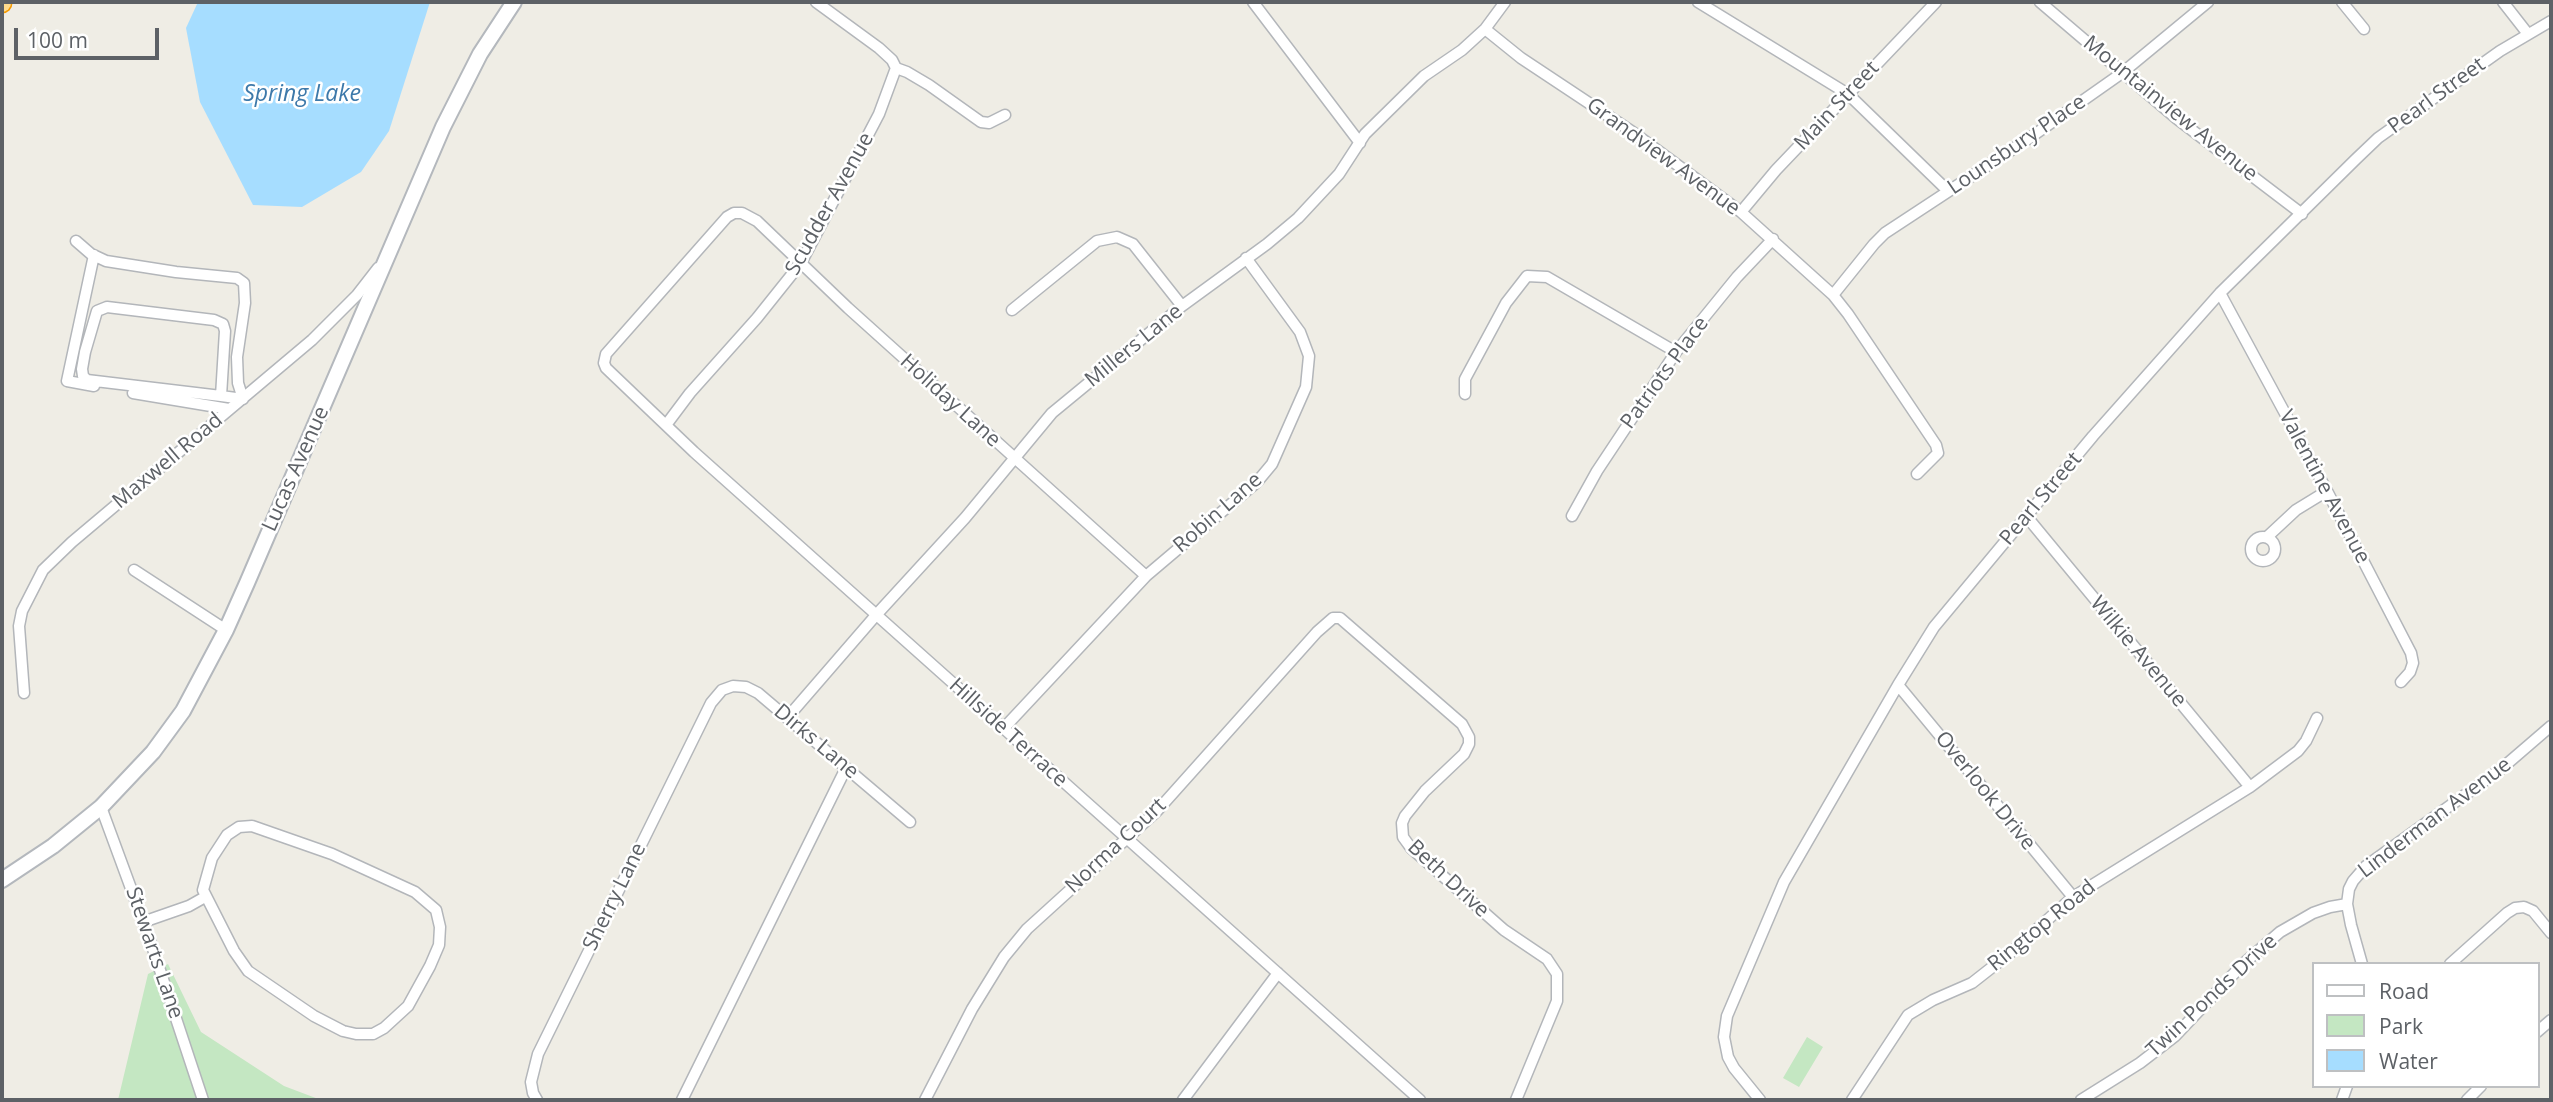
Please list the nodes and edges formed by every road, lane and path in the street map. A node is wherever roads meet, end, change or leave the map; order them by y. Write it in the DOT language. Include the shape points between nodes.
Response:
graph roads {
  1 [pos="514,2"];
  2 [pos="816,2"];
  3 [pos="1253,2"];
  4 [pos="1505,2"];
  5 [pos="1698,2"];
  6 [pos="1936,2"];
  7 [pos="2040,2"];
  8 [pos="2208,2"];
  9 [pos="2342,2"];
  10 [pos="2503,2"];
  11 [pos="2551,21"];
  12 [pos="1485,29"];
  13 [pos="2364,29"];
  14 [pos="2528,34"];
  15 [pos="896,68"];
  16 [pos="2122,73"];
  17 [pos="1848,94"];
  18 [pos="1005,115"];
  19 [pos="1360,143"];
  20 [pos="1948,191"];
  21 [pos="1741,212"];
  22 [pos="2302,214"];
  23 [pos="1773,239"];
  24 [pos="76,241"];
  25 [pos="94,255"];
  26 [pos="1246,258"];
  27 [pos="384,261"];
  28 [pos="801,263"];
  29 [pos="2220,293"];
  30 [pos="1833,295"];
  31 [pos="1182,306"];
  32 [pos="1012,310"];
  33 [pos="1676,352"];
  34 [pos="604,359"];
  35 [pos="1465,394"];
  36 [pos="221,396"];
  37 [pos="243,399"];
  38 [pos="229,410"];
  39 [pos="666,425"];
  40 [pos="1015,460"];
  41 [pos="1917,474"];
  42 [pos="2327,491"];
  43 [pos="1572,516"];
  44 [pos="2027,517"];
  45 [pos="2267,537"];
  46 [pos="134,570"];
  47 [pos="1146,576"];
  48 [pos="877,614"];
  49 [pos="1340,618"];
  50 [pos="226,630"];
  51 [pos="2401,682"];
  52 [pos="1898,685"];
  53 [pos="24,693"];
  54 [pos="715,697"];
  55 [pos="787,718"];
  56 [pos="2317,718"];
  57 [pos="2551,726"];
  58 [pos="1003,729"];
  59 [pos="846,768"];
  60 [pos="2249,787"];
  61 [pos="101,807"];
  62 [pos="911,822"];
  63 [pos="1126,839"];
  64 [pos="2,880"];
  65 [pos="205,897"];
  66 [pos="2073,897"];
  67 [pos="2347,904"];
  68 [pos="143,922"];
  69 [pos="2551,933"];
  70 [pos="2365,962"];
  71 [pos="2452,962"];
  72 [pos="1278,973"];
  73 [pos="203,1100"];
  74 [pos="537,1100"];
  75 [pos="682,1100"];
  76 [pos="925,1100"];
  77 [pos="1183,1100"];
  78 [pos="1420,1100"];
  79 [pos="1516,1100"];
  80 [pos="1760,1100"];
  81 [pos="1852,1100"];
  82 [pos="2081,1100"];
  1 -- 27 [label="street, Lucas Avenue" via="480,54 443,127"];
  2 -- 15 [label="street" via="879,48"];
  3 -- 19 [label="street"];
  4 -- 12 [label="street, Millers Lane"];
  5 -- 17 [label="street"];
  6 -- 17 [label="street, Main Street"];
  7 -- 16 [label="street, Mountainview Avenue"];
  8 -- 16 [label="street, Lounsbury Place"];
  9 -- 13 [label="street"];
  10 -- 14 [label="street"];
  11 -- 14 [label="street, Pearl Street"];
  12 -- 19 [label="street, Millers Lane" via="1424,76"];
  12 -- 21 [label="street, Grandview Avenue"];
  14 -- 22 [label="street, Pearl Street" via="2378,138"];
  15 -- 18 [label="street" via="981,121 989,123"];
  15 -- 28 [label="street, Scudder Avenue" via="879,114"];
  16 -- 20 [label="street, Lounsbury Place"];
  16 -- 22 [label="street, Mountainview Avenue"];
  17 -- 20 [label="street"];
  17 -- 21 [label="street, Main Street"];
  19 -- 26 [label="street, Millers Lane" via="1339,174 1298,218"];
  20 -- 30 [label="street, Lounsbury Place" via="1885,233"];
  21 -- 23 [label="street, Grandview Avenue"];
  22 -- 29 [label="street, Pearl Street"];
  23 -- 30 [label="street, Grandview Avenue"];
  23 -- 33 [label="street, Patriots Place"];
  24 -- 25 [label="street"];
  25 -- 37 [label="street" via="123,265 219,275 244,283 246,303 237,357"];
  25 -- 38 [label="street" via="67,381"];
  26 -- 31 [label="street, Millers Lane"];
  26 -- 47 [label="street, Robin Lane" via="1300,332 1310,356 1306,387 1272,464 1257,482"];
  27 -- 37 [label="street, Maxwell Road" via="312,340"];
  27 -- 50 [label="street, Lucas Avenue"];
  28 -- 34 [label="street, Holiday Lane" via="758,222 734,213"];
  28 -- 39 [label="street, Scudder Avenue"];
  28 -- 40 [label="street, Holiday Lane"];
  29 -- 42 [label="street, Valentine Avenue"];
  29 -- 44 [label="street, Pearl Street"];
  30 -- 41 [label="street, Grandview Avenue" via="1936,444 1938,453"];
  31 -- 32 [label="street" via="1133,244 1117,237 1097,242"];
  31 -- 40 [label="street, Millers Lane" via="1052,413"];
  33 -- 35 [label="street" via="1547,277 1527,276 1506,303 1465,379"];
  33 -- 43 [label="street, Patriots Place"];
  34 -- 39 [label="street, Hillside Terrace" via="606,369"];
  36 -- 36 [label="street" via="87,380 82,369 97,311 107,307 223,324"];
  36 -- 37 [label="street"];
  37 -- 38 [label="street, Maxwell Road"];
  38 -- 53 [label="street, Maxwell Road" via="43,570 19,626"];
  39 -- 48 [label="street, Hillside Terrace"];
  40 -- 47 [label="street, Holiday Lane"];
  40 -- 48 [label="street, Millers Lane"];
  42 -- 45 [label="street" via="2296,510"];
  42 -- 51 [label="street, Valentine Avenue" via="2411,653 2410,672"];
  44 -- 52 [label="street, Pearl Street" via="1934,627"];
  44 -- 60 [label="street, Wilkie Avenue"];
  46 -- 50 [label="street"];
  47 -- 58 [label="street, Robin Lane"];
  48 -- 55 [label="street, Millers Lane"];
  48 -- 58 [label="street, Hillside Terrace"];
  49 -- 63 [label="street, Norma Court" via="1333,618 1317,632 1157,811"];
  49 -- 79 [label="street, Beth Drive" via="1462,724 1469,737 1464,754 1405,816 1403,837 1504,930 1547,959 1557,974 1557,1001"];
  50 -- 61 [label="street, Lucas Avenue" via="183,711 153,752"];
  52 -- 66 [label="street, Overlook Drive"];
  52 -- 80 [label="street, Pearl Street" via="1784,882 1727,1016 1724,1037 1728,1057"];
  54 -- 55 [label="street, Dirks Lane" via="733,686 746,687"];
  54 -- 74 [label="street, Sherry Lane" via="538,1054 531,1082"];
  55 -- 59 [label="street, Dirks Lane"];
  56 -- 60 [label="street, Ringtop Road" via="2298,751"];
  57 -- 67 [label="street, Linderman Avenue" via="2501,769 2366,866 2353,881"];
  58 -- 63 [label="street, Hillside Terrace"];
  59 -- 62 [label="street, Dirks Lane"];
  59 -- 75 [label="street"];
  60 -- 66 [label="street, Ringtop Road"];
  61 -- 64 [label="street, Lucas Avenue"];
  61 -- 68 [label="street, Stewarts Lane"];
  63 -- 72 [label="street, Hillside Terrace"];
  63 -- 76 [label="street, Norma Court" via="1027,929 1004,957"];
  65 -- 65 [label="street" via="212,858 227,835 239,827 257,827 332,853 415,892 436,910 439,945 408,1006 397,1018 373,1034 356,1034 314,1016 248,971"];
  65 -- 68 [label="street"];
  66 -- 81 [label="street, Ringtop Road" via="1972,983 1908,1015"];
  67 -- 70 [label="street, Linderman Avenue"];
  67 -- 82 [label="street, Twin Ponds Drive" via="2313,913 2280,932 2243,964 2175,1037"];
  68 -- 73 [label="street, Stewarts Lane"];
  69 -- 71 [label="street" via="2533,911 2515,908"];
  72 -- 77 [label="street"];
  72 -- 78 [label="street, Hillside Terrace"];
}
